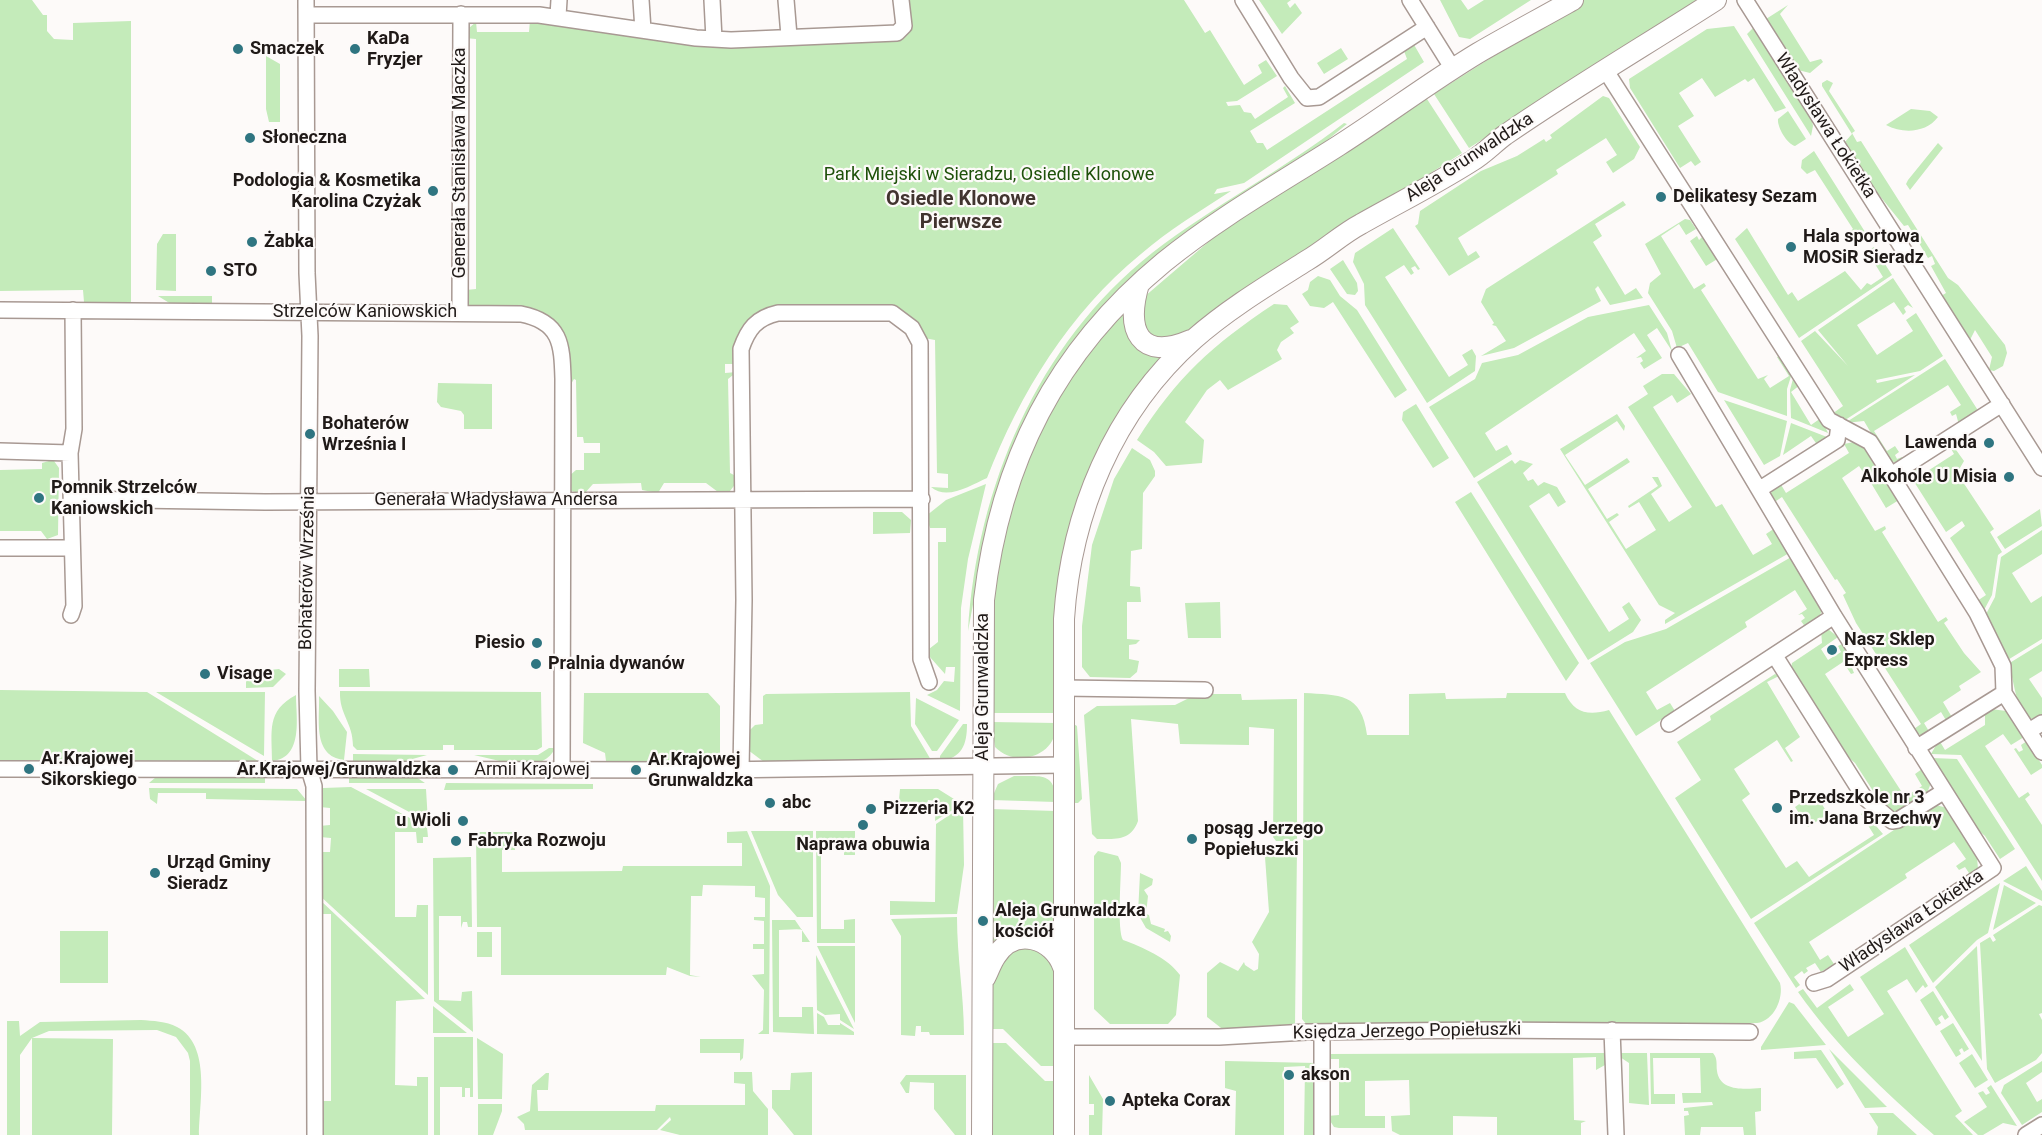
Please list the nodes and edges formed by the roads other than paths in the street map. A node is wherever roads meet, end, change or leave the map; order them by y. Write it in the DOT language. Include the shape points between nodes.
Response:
graph roads {
  1 [pos="559,0"];
  2 [pos="641,0"];
  3 [pos="712,0"];
  4 [pos="786,0"];
  5 [pos="901,0"];
  6 [pos="1243,0"];
  7 [pos="1410,0"];
  8 [pos="1573,0"];
  9 [pos="1716,0"];
  10 [pos="1745,0"];
  11 [pos="306,7"];
  12 [pos="461,14"];
  13 [pos="558,16"];
  14 [pos="1427,27"];
  15 [pos="643,30"];
  16 [pos="789,36"];
  17 [pos="714,39"];
  18 [pos="1454,69"];
  19 [pos="1606,71"];
  20 [pos="1138,284"];
  21 [pos="0,310"];
  22 [pos="73,310"];
  23 [pos="309,312"];
  24 [pos="460,313"];
  25 [pos="1195,338"];
  26 [pos="1679,355"];
  27 [pos="2002,404"];
  28 [pos="1839,425"];
  29 [pos="0,451"];
  30 [pos="70,453"];
  31 [pos="2042,468"];
  32 [pos="1891,475"];
  33 [pos="1760,489"];
  34 [pos="70,498"];
  35 [pos="743,499"];
  36 [pos="922,499"];
  37 [pos="564,500"];
  38 [pos="309,502"];
  39 [pos="0,548"];
  40 [pos="70,548"];
  41 [pos="71,615"];
  42 [pos="1834,616"];
  43 [pos="1775,656"];
  44 [pos="929,682"];
  45 [pos="1063,688"];
  46 [pos="1206,690"];
  47 [pos="2004,693"];
  48 [pos="2042,723"];
  49 [pos="1669,724"];
  50 [pos="2029,731"];
  51 [pos="1916,748"];
  52 [pos="2042,752"];
  53 [pos="1064,765"];
  54 [pos="0,768"];
  55 [pos="983,768"];
  56 [pos="309,769"];
  57 [pos="562,770"];
  58 [pos="741,770"];
  59 [pos="1943,792"];
  60 [pos="1064,970"];
  61 [pos="1814,983"];
  62 [pos="983,984"];
  63 [pos="1612,1030"];
  64 [pos="1322,1032"];
  65 [pos="1750,1032"];
  66 [pos="1064,1037"];
  67 [pos="2042,1125"];
  68 [pos="315,1135"];
  69 [pos="982,1135"];
  70 [pos="1064,1135"];
  71 [pos="1322,1135"];
  72 [pos="1616,1135"];
  73 [pos="2026,1135"];
  1 -- 13 [label="street"];
  2 -- 15 [label="street"];
  3 -- 17 [label="street"];
  4 -- 16 [label="street"];
  5 -- 16 [label="street" via="904,26 897,33"];
  6 -- 14 [label="street" via="1307,98 1319,97"];
  7 -- 14 [label="street"];
  8 -- 18 [label="street, Aleja Grunwaldzka"];
  9 -- 19 [label="street, Aleja Grunwaldzka"];
  10 -- 27 [label="street, Władysława Łokietka"];
  11 -- 12 [label="street"];
  11 -- 23 [label="street, Bohaterów Września"];
  12 -- 13 [label="street"];
  12 -- 24 [label="street, Generała Stanisława Maczka"];
  13 -- 15 [label="street"];
  14 -- 18 [label="street"];
  15 -- 17 [label="street"];
  16 -- 17 [label="street"];
  18 -- 20 [label="street, Aleja Grunwaldzka" via="1220,221"];
  19 -- 25 [label="street, Aleja Grunwaldzka" via="1464,166 1358,226"];
  19 -- 28 [label="street" via="1789,360 1829,420"];
  20 -- 25 [label="street, Aleja Grunwaldzka" via="1132,318 1146,343 1174,347"];
  20 -- 55 [label="street, Aleja Grunwaldzka" via="1092,332 1049,394 1017,457 1002,501 984,600"];
  21 -- 22 [label="street, Strzelców Kaniowskich"];
  22 -- 23 [label="street, Strzelców Kaniowskich"];
  22 -- 30 [label="street" via="74,429"];
  23 -- 24 [label="street, Strzelców Kaniowskich"];
  23 -- 38 [label="street, Bohaterów Września"];
  24 -- 37 [label="street, Strzelców Kaniowskich" via="521,314 542,320 552,328 562,348"];
  25 -- 45 [label="street, Aleja Grunwaldzka" via="1148,388 1114,439 1089,492 1069,567"];
  26 -- 33 [label="street, Władysława Łokietka"];
  27 -- 31 [label="street, Władysława Łokietka"];
  27 -- 32 [label="street"];
  28 -- 32 [label="street" via="1870,442"];
  28 -- 33 [label="street" via="1837,440"];
  29 -- 30 [label="street"];
  30 -- 34 [label="street"];
  32 -- 47 [label="street" via="1980,618 2003,666"];
  33 -- 42 [label="street, Władysława Łokietka"];
  34 -- 38 [label="street, Generała Władysława Andersa"];
  34 -- 40 [label="street"];
  35 -- 36 [label="street, Generała Władysława Andersa"];
  35 -- 36 [label="street" via="741,349 748,330 778,313 892,313 912,328 921,354"];
  35 -- 37 [label="street, Generała Władysława Andersa"];
  35 -- 58 [label="street"];
  36 -- 44 [label="street" via="921,659"];
  37 -- 38 [label="street, Generała Władysława Andersa"];
  37 -- 57 [label="street, Strzelców Kaniowskich"];
  38 -- 56 [label="street, Bohaterów Września"];
  39 -- 40 [label="street"];
  40 -- 41 [label="street" via="74,606"];
  42 -- 43 [label="street"];
  42 -- 51 [label="street, Władysława Łokietka"];
  43 -- 49 [label="street"];
  43 -- 59 [label="street" via="1864,796 1883,815 1898,820"];
  45 -- 46 [label="street"];
  45 -- 53 [label="street, Aleja Grunwaldzka"];
  47 -- 50 [label="street"];
  47 -- 51 [label="street"];
  48 -- 50 [label="street"];
  50 -- 52 [label="street"];
  51 -- 59 [label="street, Władysława Łokietka"];
  53 -- 55 [label="street, Armii Krajowej"];
  53 -- 60 [label="street, Aleja Grunwaldzka"];
  54 -- 56 [label="street, Armii Krajowej"];
  55 -- 58 [label="street, Armii Krajowej"];
  55 -- 62 [label="street, Aleja Grunwaldzka"];
  56 -- 57 [label="street, Armii Krajowej"];
  56 -- 68 [label="street, Bohaterów Września" via="314,786"];
  57 -- 58 [label="street, Armii Krajowej"];
  59 -- 61 [label="street, Władysława Łokietka" via="1993,868 1827,979"];
  60 -- 62 [label="street" via="1060,957 1048,944 1021,939 996,956"];
  60 -- 66 [label="street, Aleja Grunwaldzka"];
  62 -- 69 [label="street, Aleja Grunwaldzka"];
  63 -- 64 [label="street, Księdza Jerzego Popiełuszki"];
  63 -- 65 [label="street, Księdza Jerzego Popiełuszki"];
  63 -- 72 [label="street"];
  64 -- 66 [label="street, Księdza Jerzego Popiełuszki" via="1219,1037"];
  64 -- 71 [label="street"];
  66 -- 70 [label="street, Aleja Grunwaldzka"];
  67 -- 73 [label="street"];
}
